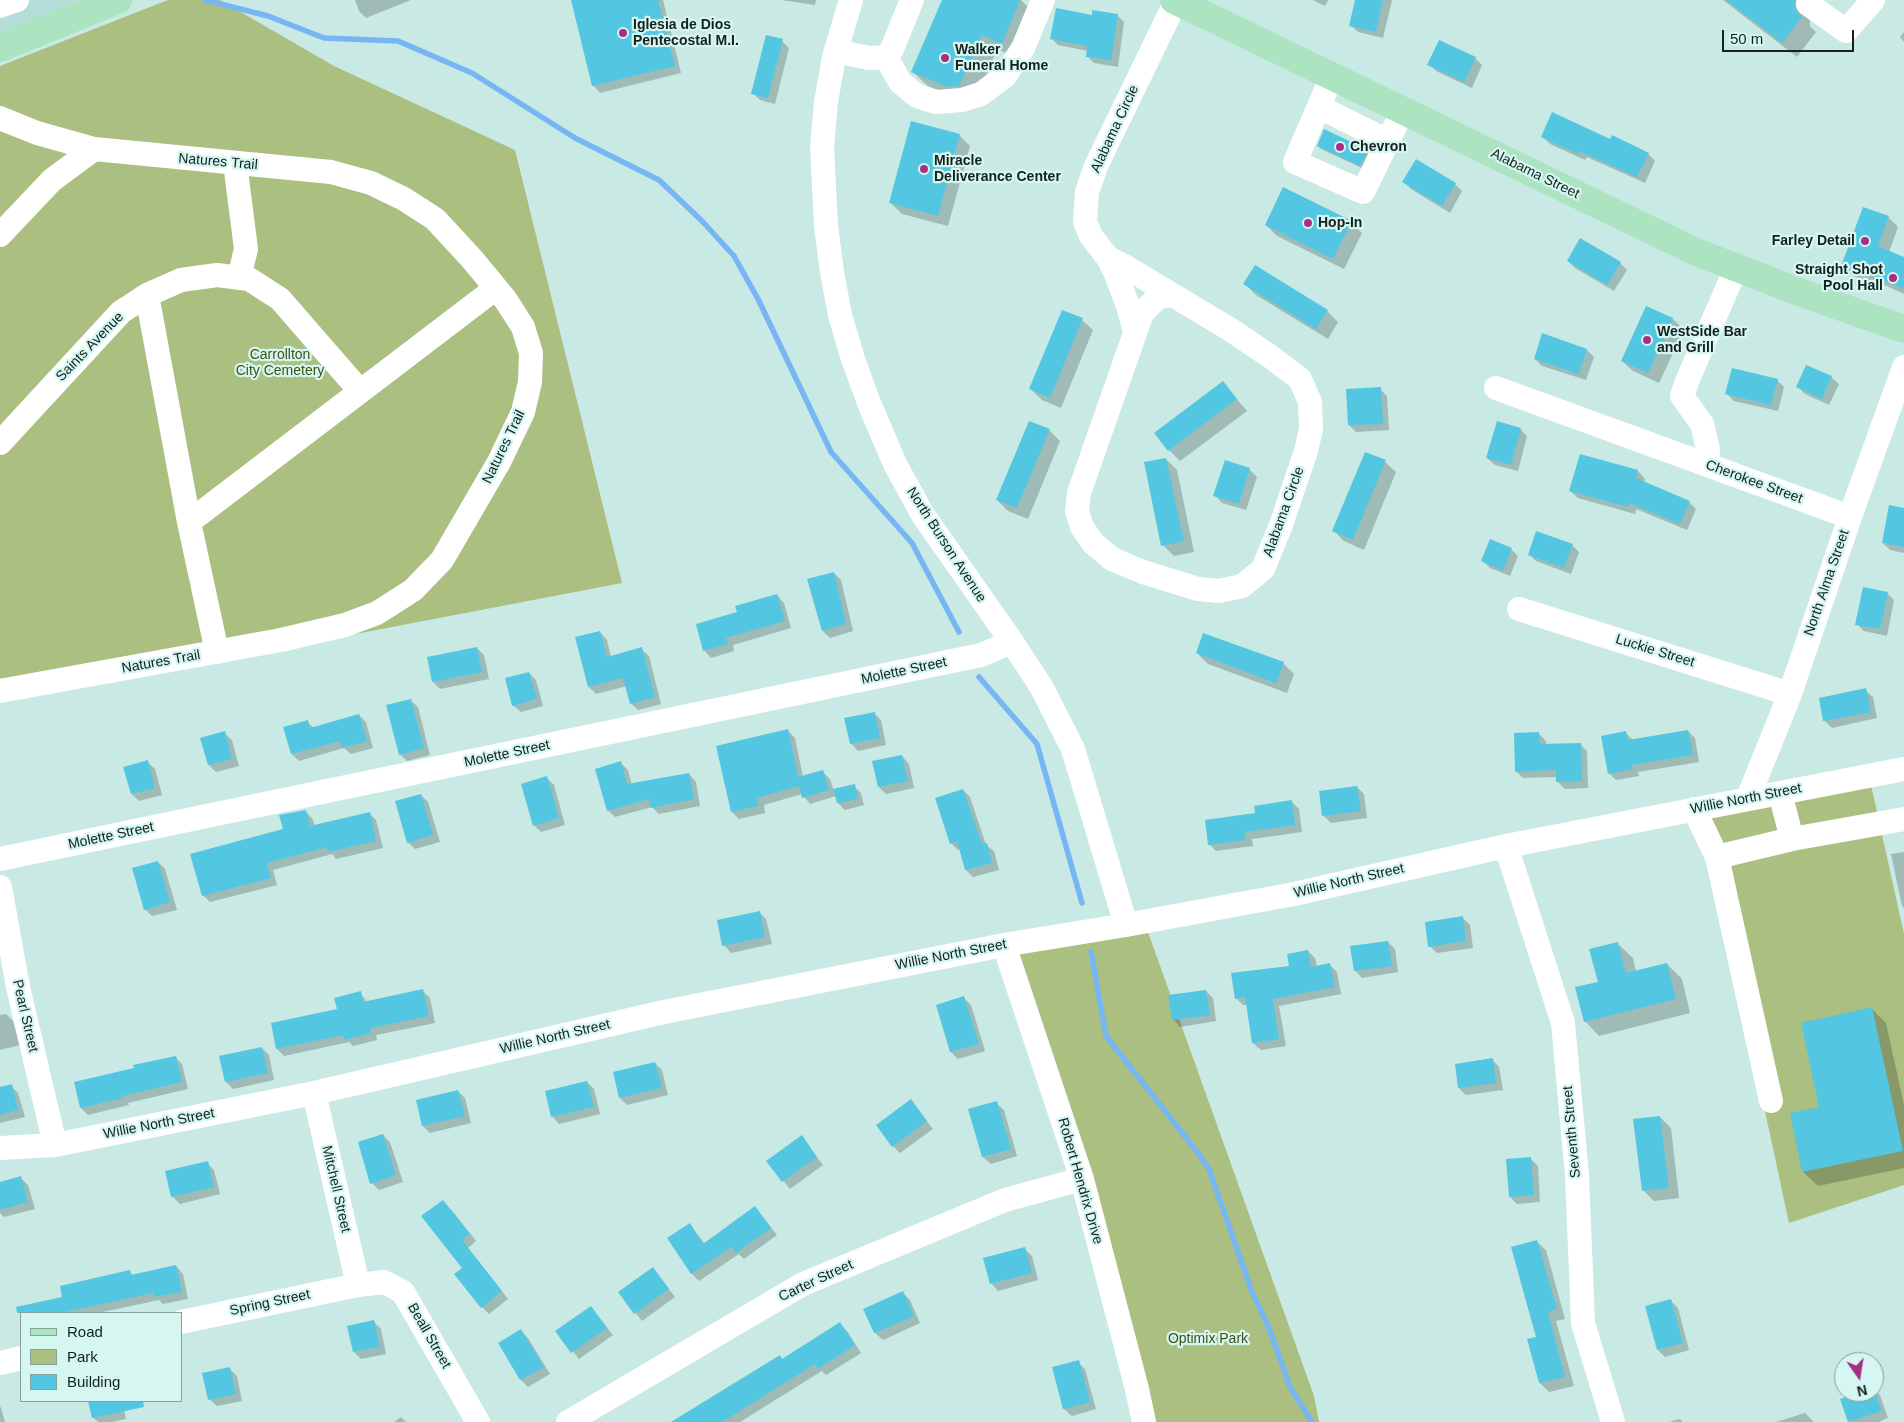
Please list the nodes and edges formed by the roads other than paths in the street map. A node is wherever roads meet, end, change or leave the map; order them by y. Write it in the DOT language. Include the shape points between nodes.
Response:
graph roads {
  1 [pos="17,0"];
  2 [pos="118,0"];
  3 [pos="851,0"];
  4 [pos="912,0"];
  5 [pos="1043,0"];
  6 [pos="1811,0"];
  7 [pos="1873,0"];
  8 [pos="1175,1"];
  9 [pos="0,6"];
  10 [pos="0,48"];
  11 [pos="836,51"];
  12 [pos="886,57"];
  13 [pos="1332,76"];
  14 [pos="1319,108"];
  15 [pos="1403,110"];
  16 [pos="0,118"];
  17 [pos="1388,141"];
  18 [pos="94,149"];
  19 [pos="235,163"];
  20 [pos="0,235"];
  21 [pos="1108,258"];
  22 [pos="1736,268"];
  23 [pos="240,278"];
  24 [pos="496,288"];
  25 [pos="147,295"];
  26 [pos="1173,295"];
  27 [pos="1904,329"];
  28 [pos="1135,332"];
  29 [pos="1904,367"];
  30 [pos="1496,388"];
  31 [pos="360,391"];
  32 [pos="0,443"];
  33 [pos="1707,465"];
  34 [pos="1850,517"];
  35 [pos="189,522"];
  36 [pos="1519,609"];
  37 [pos="1012,642"];
  38 [pos="217,652"];
  39 [pos="0,691"];
  40 [pos="1790,694"];
  41 [pos="1904,769"];
  42 [pos="1780,792"];
  43 [pos="1748,798"];
  44 [pos="1694,809"];
  45 [pos="1904,819"];
  46 [pos="1792,839"];
  47 [pos="1506,846"];
  48 [pos="1717,857"];
  49 [pos="0,859"];
  50 [pos="0,887"];
  51 [pos="1126,925"];
  52 [pos="1004,945"];
  53 [pos="9,989"];
  54 [pos="314,1093"];
  55 [pos="1771,1101"];
  56 [pos="55,1145"];
  57 [pos="0,1148"];
  58 [pos="1082,1179"];
  59 [pos="358,1285"];
  60 [pos="182,1322"];
  61 [pos="20,1358"];
  62 [pos="0,1363"];
  63 [pos="478,1422"];
  64 [pos="568,1422"];
  65 [pos="1144,1422"];
  66 [pos="1612,1422"];
  1 -- 9 [label="street"];
  2 -- 10 [label="main road"];
  3 -- 11 [label="street, North Burson Avenue"];
  4 -- 12 [label="street" via="892,50"];
  5 -- 12 [label="street" via="1023,48 1005,76 981,94 962,100 936,102 917,96 900,82"];
  6 -- 7 [label="street" via="1808,4 1846,31"];
  8 -- 13 [label="main road, Alabama Street"];
  8 -- 21 [label="street, Alabama Circle" via="1086,192 1085,222"];
  11 -- 12 [label="street" via="869,58"];
  11 -- 37 [label="street, North Burson Avenue" via="826,102 823,187 832,272 852,359 895,464 923,515"];
  13 -- 14 [label="street"];
  13 -- 15 [label="main road, Alabama Street"];
  14 -- 17 [label="street"];
  14 -- 17 [label="street" via="1295,162 1363,192"];
  15 -- 17 [label="street"];
  15 -- 22 [label="main road, Alabama Street" via="1696,252"];
  16 -- 18 [label="street, Natures Trail" via="37,133"];
  18 -- 19 [label="street, Natures Trail"];
  18 -- 20 [label="street" via="52,180"];
  19 -- 23 [label="street" via="246,249"];
  19 -- 24 [label="street, Natures Trail" via="331,172 371,183 435,219"];
  21 -- 26 [label="street, Alabama Circle"];
  21 -- 28 [label="street, Alabama Circle" via="1123,290"];
  22 -- 27 [label="main road, Alabama Street"];
  22 -- 33 [label="street" via="1682,396 1702,424 1708,449"];
  23 -- 25 [label="street, Saints Avenue" via="217,275 181,280"];
  23 -- 31 [label="street, Saints Avenue" via="249,279 280,299"];
  24 -- 31 [label="street"];
  24 -- 38 [label="street, Natures Trail" via="523,327 531,353 530,382 522,412 499,462 442,560 413,590 377,613 344,626"];
  25 -- 32 [label="street, Saints Avenue" via="122,312"];
  25 -- 35 [label="street"];
  26 -- 28 [label="street, Alabama Circle" via="1158,297 1150,303 1142,313"];
  26 -- 28 [label="street, Alabama Circle" via="1300,379 1310,402 1311,429 1306,451 1281,525 1263,569 1242,586 1219,591 1198,589 1143,572 1112,560 1093,543 1082,527 1077,512 1079,493"];
  29 -- 34 [label="street, North Alma Street"];
  30 -- 33 [label="street, Cherokee Street"];
  31 -- 35 [label="street"];
  33 -- 34 [label="street, Cherokee Street"];
  34 -- 40 [label="street, North Alma Street"];
  35 -- 38 [label="street"];
  36 -- 40 [label="street, Luckie Street"];
  37 -- 49 [label="street, Molette Street" via="982,655"];
  37 -- 51 [label="street, North Burson Avenue" via="1042,688 1073,748"];
  38 -- 39 [label="street, Natures Trail"];
  40 -- 43 [label="street, North Alma Street"];
  41 -- 42 [label="street, Willie North Street"];
  42 -- 43 [label="street, Willie North Street"];
  42 -- 46 [label="street"];
  43 -- 44 [label="street, Willie North Street"];
  44 -- 47 [label="street, Willie North Street"];
  44 -- 48 [label="street"];
  45 -- 46 [label="street"];
  46 -- 48 [label="street"];
  47 -- 51 [label="street, Willie North Street" via="1294,894"];
  47 -- 66 [label="street, Seventh Street" via="1562,1023 1576,1175 1583,1323"];
  48 -- 55 [label="street"];
  50 -- 53 [label="street, Pearl Street"];
  51 -- 52 [label="street, Willie North Street"];
  52 -- 54 [label="street, Willie North Street" via="664,1012"];
  52 -- 58 [label="street, Robert Hendrix Drive"];
  53 -- 56 [label="street, Pearl Street"];
  54 -- 56 [label="street, Willie North Street"];
  54 -- 59 [label="street, Mitchell Street"];
  56 -- 57 [label="street, Willie North Street"];
  58 -- 64 [label="street, Carter Street" via="1005,1200 803,1284"];
  58 -- 65 [label="street, Robert Hendrix Drive"];
  59 -- 60 [label="street, Spring Street"];
  59 -- 63 [label="street, Beall Street" via="384,1282 403,1292"];
  61 -- 62 [label="street"];
}
